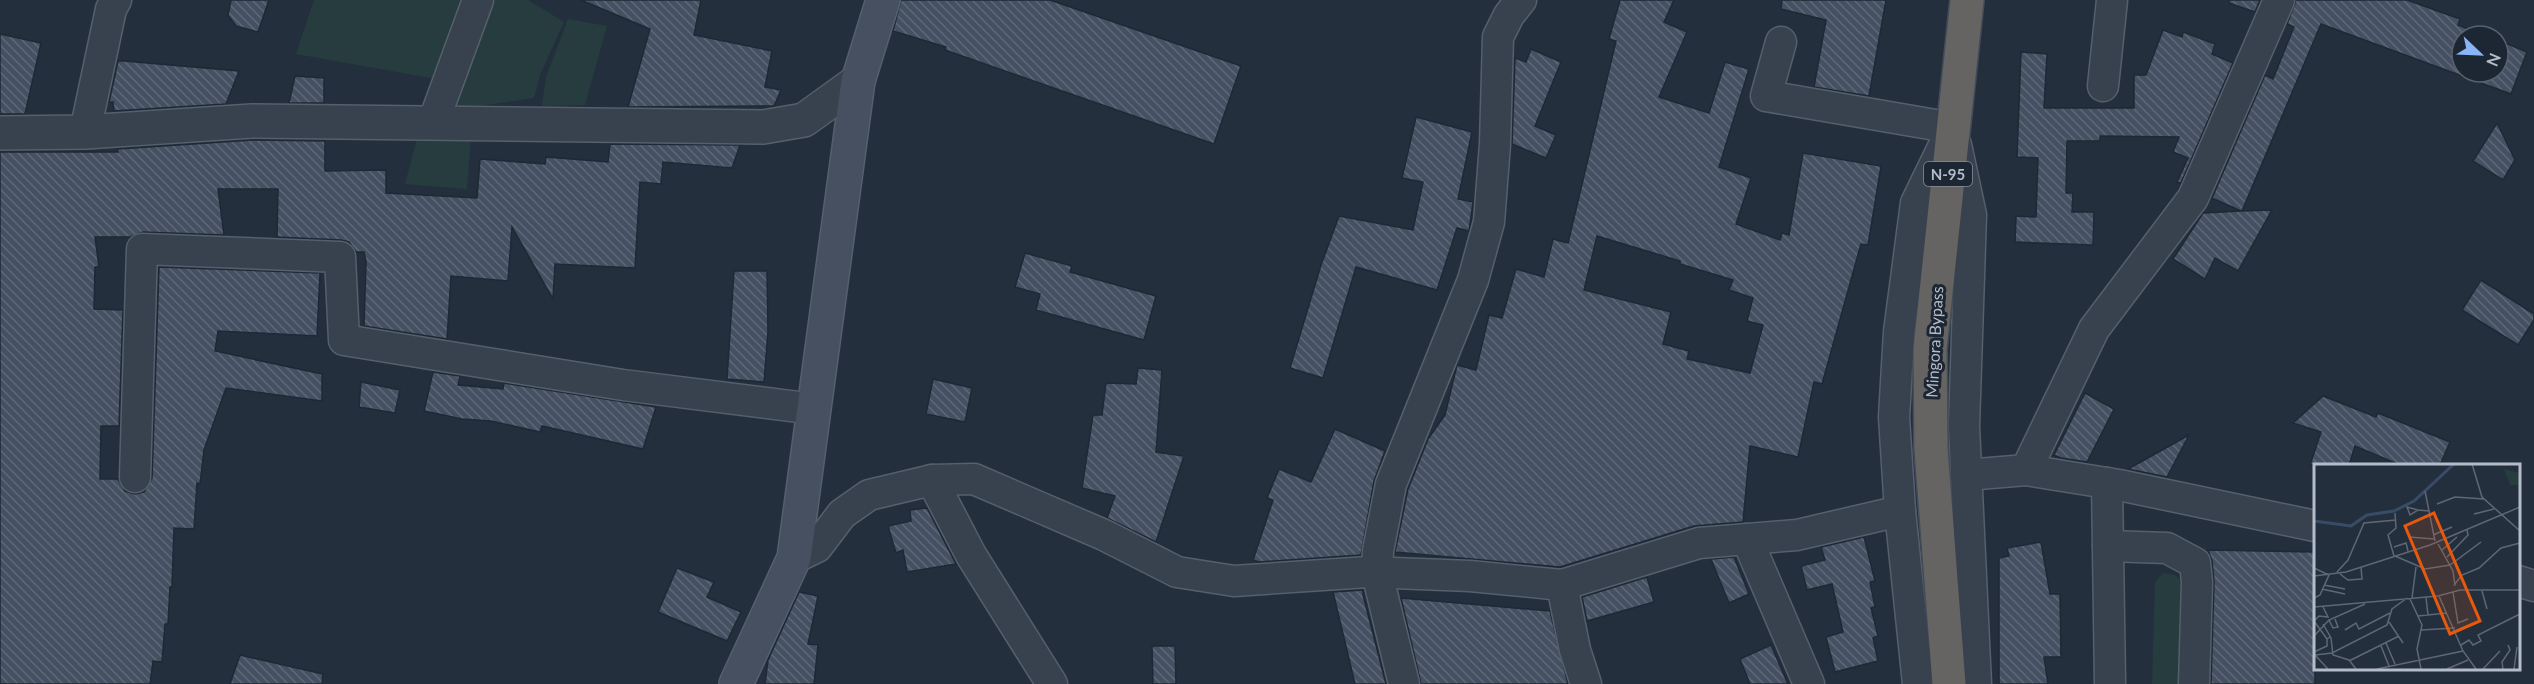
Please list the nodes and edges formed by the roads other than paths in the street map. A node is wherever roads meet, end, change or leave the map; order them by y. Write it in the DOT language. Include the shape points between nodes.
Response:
graph roads {
  1 [pos="116,0"];
  2 [pos="478,0"];
  3 [pos="883,0"];
  4 [pos="1521,0"];
  5 [pos="1967,0"];
  6 [pos="2112,0"];
  7 [pos="2279,0"];
  8 [pos="1781,42"];
  9 [pos="858,81"];
  10 [pos="2103,86"];
  11 [pos="433,123"];
  12 [pos="1953,128"];
  13 [pos="85,132"];
  14 [pos="0,133"];
  15 [pos="814,409"];
  16 [pos="2026,470"];
  17 [pos="1966,475"];
  18 [pos="135,477"];
  19 [pos="932,480"];
  20 [pos="2107,483"];
  21 [pos="1900,511"];
  22 [pos="2314,526"];
  23 [pos="1746,539"];
  24 [pos="2108,546"];
  25 [pos="794,558"];
  26 [pos="1377,573"];
  27 [pos="2519,582"];
  28 [pos="1562,585"];
  29 [pos="2534,586"];
  30 [pos="736,684"];
  31 [pos="1052,684"];
  32 [pos="1404,684"];
  33 [pos="1586,684"];
  34 [pos="1809,684"];
  35 [pos="1918,684"];
  36 [pos="1949,684"];
  37 [pos="1976,684"];
  38 [pos="2110,684"];
  39 [pos="2194,684"];
  1 -- 13 [label="street"];
  2 -- 11 [label="street"];
  3 -- 9 [label="main road"];
  4 -- 26 [label="street" via="1498,37 1489,222 1473,280 1391,484"];
  5 -- 12 [label="highway, Mingora Bypass / N-95"];
  6 -- 10 [label="street"];
  7 -- 16 [label="street" via="2193,198 2094,329"];
  8 -- 12 [label="street" via="1766,96"];
  9 -- 11 [label="street" via="804,120 763,127"];
  9 -- 15 [label="main road"];
  11 -- 13 [label="street" via="252,121"];
  12 -- 17 [label="street" via="1971,215 1965,335"];
  12 -- 21 [label="street" via="1916,203 1899,332 1894,417"];
  12 -- 36 [label="highway, Mingora Bypass / N-95" via="1930,348 1934,515"];
  13 -- 14 [label="street"];
  15 -- 18 [label="street" via="623,385 344,340 340,257 142,249"];
  15 -- 25 [label="main road"];
  16 -- 17 [label="street"];
  16 -- 20 [label="street"];
  17 -- 37 [label="street"];
  19 -- 25 [label="street" via="868,495 842,514 817,547"];
  19 -- 26 [label="street" via="974,479 1104,535 1177,572 1234,581"];
  19 -- 31 [label="street" via="971,555"];
  20 -- 22 [label="street"];
  20 -- 24 [label="street"];
  21 -- 23 [label="street" via="1797,535"];
  21 -- 35 [label="street"];
  23 -- 28 [label="street" via="1699,543"];
  23 -- 34 [label="street"];
  24 -- 38 [label="street"];
  24 -- 39 [label="street" via="2167,548 2195,563"];
  25 -- 30 [label="main road"];
  26 -- 28 [label="street" via="1470,576"];
  26 -- 32 [label="street"];
  27 -- 29 [label="street"];
  28 -- 33 [label="street"];
}
